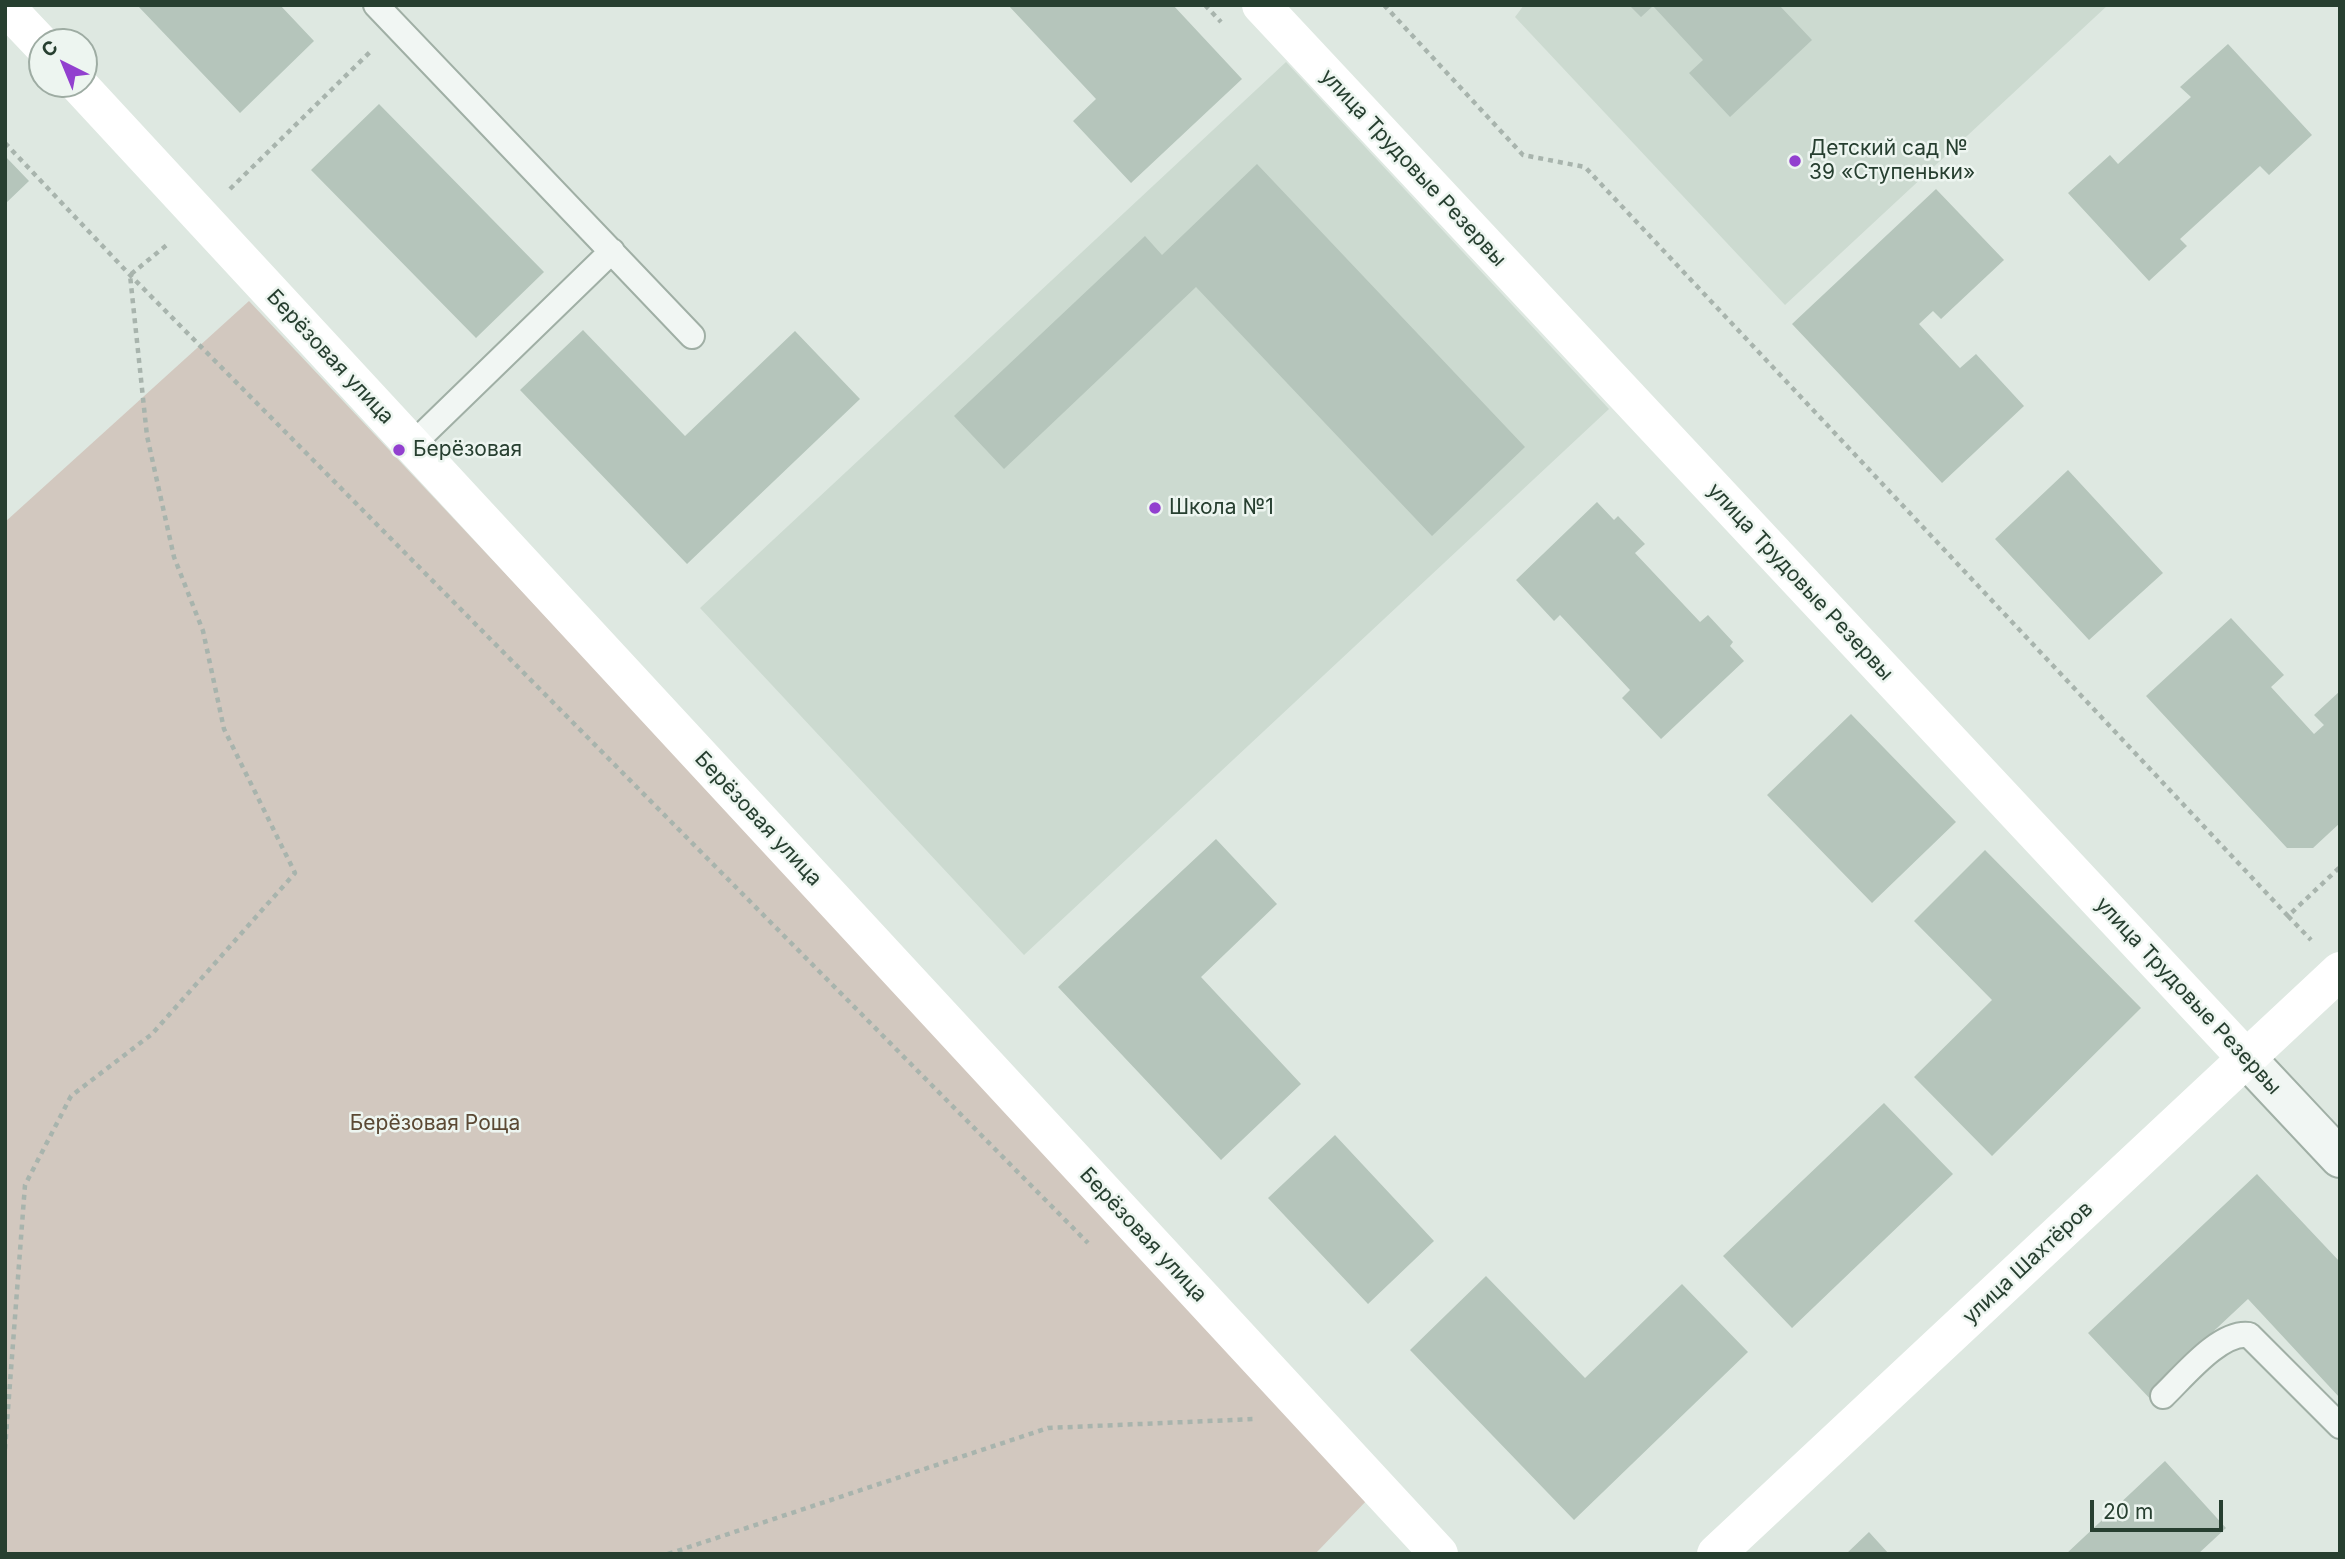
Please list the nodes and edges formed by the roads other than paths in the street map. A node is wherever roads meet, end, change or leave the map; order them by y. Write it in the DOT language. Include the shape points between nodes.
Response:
graph roads {
  1 [pos="376,5"];
  2 [pos="1261,5"];
  3 [pos="5,6"];
  4 [pos="28,30"];
  5 [pos="91,98"];
  6 [pos="612,251"];
  7 [pos="692,336"];
  8 [pos="412,445"];
  9 [pos="2340,971"];
  10 [pos="2247,1059"];
  11 [pos="2340,1158"];
  12 [pos="2163,1396"];
  13 [pos="2340,1426"];
  14 [pos="1439,1554"];
  15 [pos="1716,1554"];
  1 -- 6 [label="lane"];
  2 -- 10 [label="street, улица Трудовые Резервы"];
  3 -- 4 [label="street"];
  5 -- 8 [label="street, Берёзовая улица"];
  6 -- 7 [label="lane"];
  6 -- 8 [label="lane"];
  8 -- 14 [label="street, Берёзовая улица"];
  9 -- 10 [label="street, улица Шахтёров"];
  10 -- 11 [label="street, улица Трудовые Резервы"];
  10 -- 15 [label="street, улица Шахтёров"];
  12 -- 13 [label="lane" via="2221,1341 2235,1333 2249,1335"];
}
